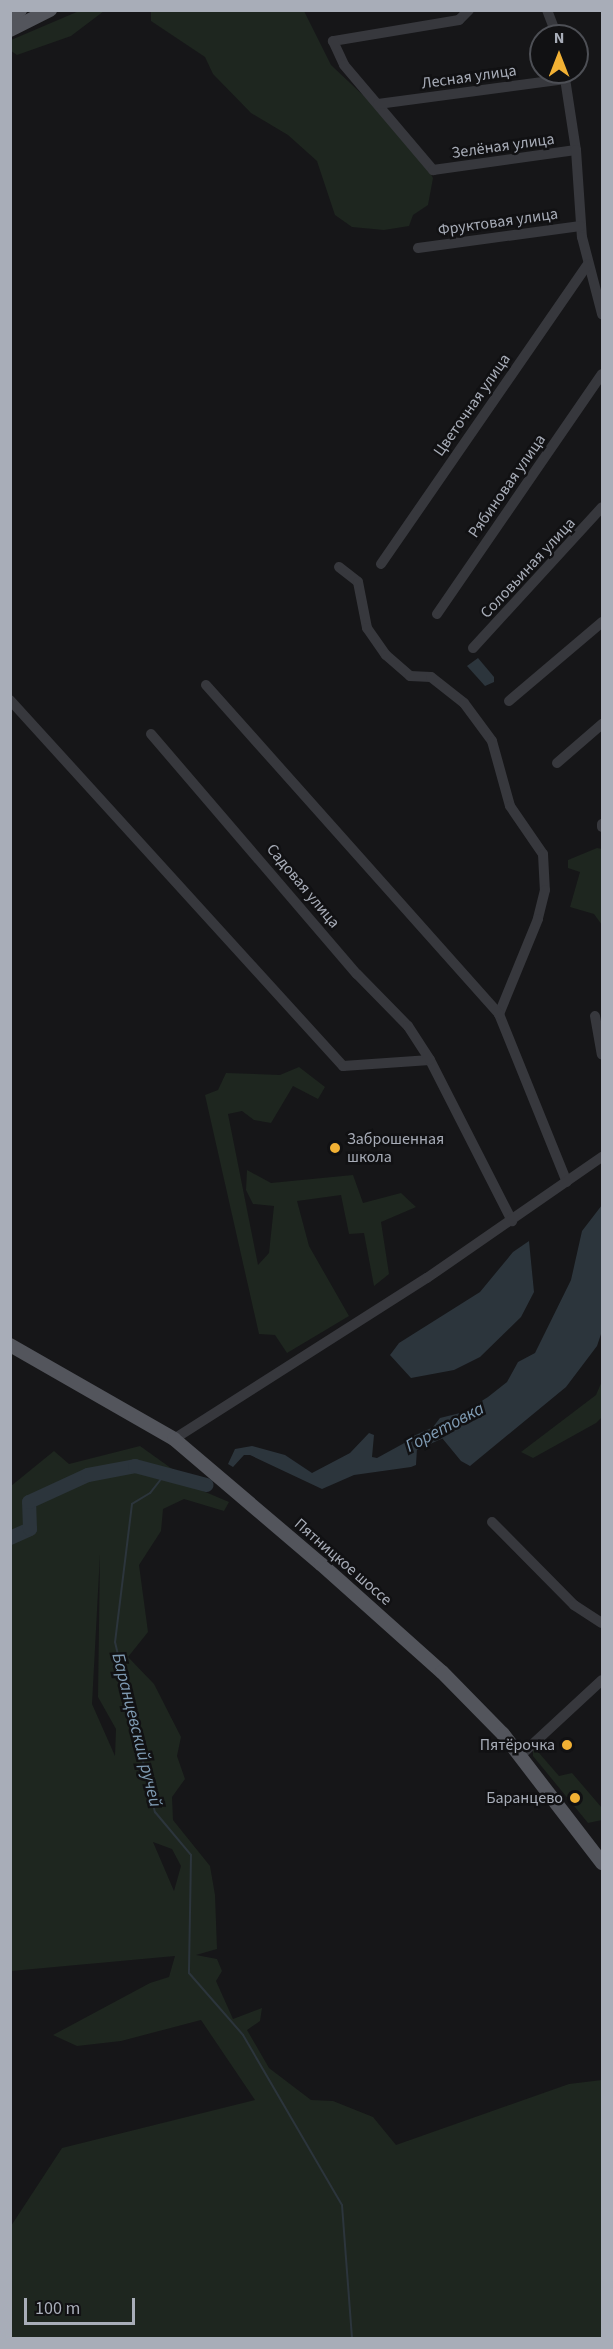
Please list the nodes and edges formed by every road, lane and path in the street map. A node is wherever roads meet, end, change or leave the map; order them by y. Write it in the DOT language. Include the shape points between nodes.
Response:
graph roads {
  1 [pos="20,10"];
  2 [pos="50,10"];
  3 [pos="469,10"];
  4 [pos="10,16"];
  5 [pos="10,30"];
  6 [pos="529,81"];
  7 [pos="565,84"];
  8 [pos="378,104"];
  9 [pos="576,150"];
  10 [pos="581,226"];
  11 [pos="418,248"];
  12 [pos="588,264"];
  13 [pos="603,314"];
  14 [pos="603,374"];
  15 [pos="603,507"];
  16 [pos="381,564"];
  17 [pos="339,567"];
  18 [pos="437,614"];
  19 [pos="603,622"];
  20 [pos="473,648"];
  21 [pos="206,685"];
  22 [pos="10,700"];
  23 [pos="509,701"];
  24 [pos="603,724"];
  25 [pos="151,734"];
  26 [pos="557,764"];
  27 [pos="499,1014"];
  28 [pos="595,1016"];
  29 [pos="603,1054"];
  30 [pos="430,1060"];
  31 [pos="603,1157"];
  32 [pos="567,1182"];
  33 [pos="512,1221"];
  34 [pos="10,1345"];
  35 [pos="174,1439"];
  36 [pos="492,1522"];
  37 [pos="603,1623"];
  38 [pos="603,1680"];
  39 [pos="520,1755"];
  40 [pos="603,1863"];
  1 -- 4 [label="main road"];
  2 -- 5 [label="main road"];
  3 -- 8 [label="street" via="459,20 333,40 344,65"];
  6 -- 8 [label="street, Лесная улица"];
  7 -- 9 [label="street"];
  8 -- 9 [label="street, Зелёная улица" via="433,170"];
  9 -- 10 [label="street"];
  10 -- 11 [label="street, Фруктовая улица"];
  10 -- 12 [label="street"];
  12 -- 13 [label="street"];
  12 -- 16 [label="street, Цветочная улица"];
  14 -- 18 [label="street, Рябиновая улица"];
  15 -- 20 [label="street, Соловьиная улица"];
  17 -- 27 [label="street" via="358,582 367,628 386,655 410,676 431,677 464,703 492,741 510,806 543,854 545,890 538,920"];
  19 -- 23 [label="street"];
  21 -- 27 [label="street"];
  22 -- 30 [label="street" via="343,1066"];
  24 -- 26 [label="street"];
  25 -- 30 [label="street, Садовая улица" via="357,974 408,1026"];
  27 -- 32 [label="street"];
  28 -- 29 [label="street"];
  30 -- 33 [label="street, Садовая улица"];
  31 -- 32 [label="street"];
  32 -- 33 [label="street"];
  33 -- 35 [label="street"];
  34 -- 35 [label="main road, Пятницкое шоссе"];
  35 -- 39 [label="main road, Пятницкое шоссе" via="442,1672"];
  36 -- 37 [label="street" via="574,1605"];
  38 -- 39 [label="street"];
  39 -- 40 [label="main road, Пятницкое шоссе"];
}
